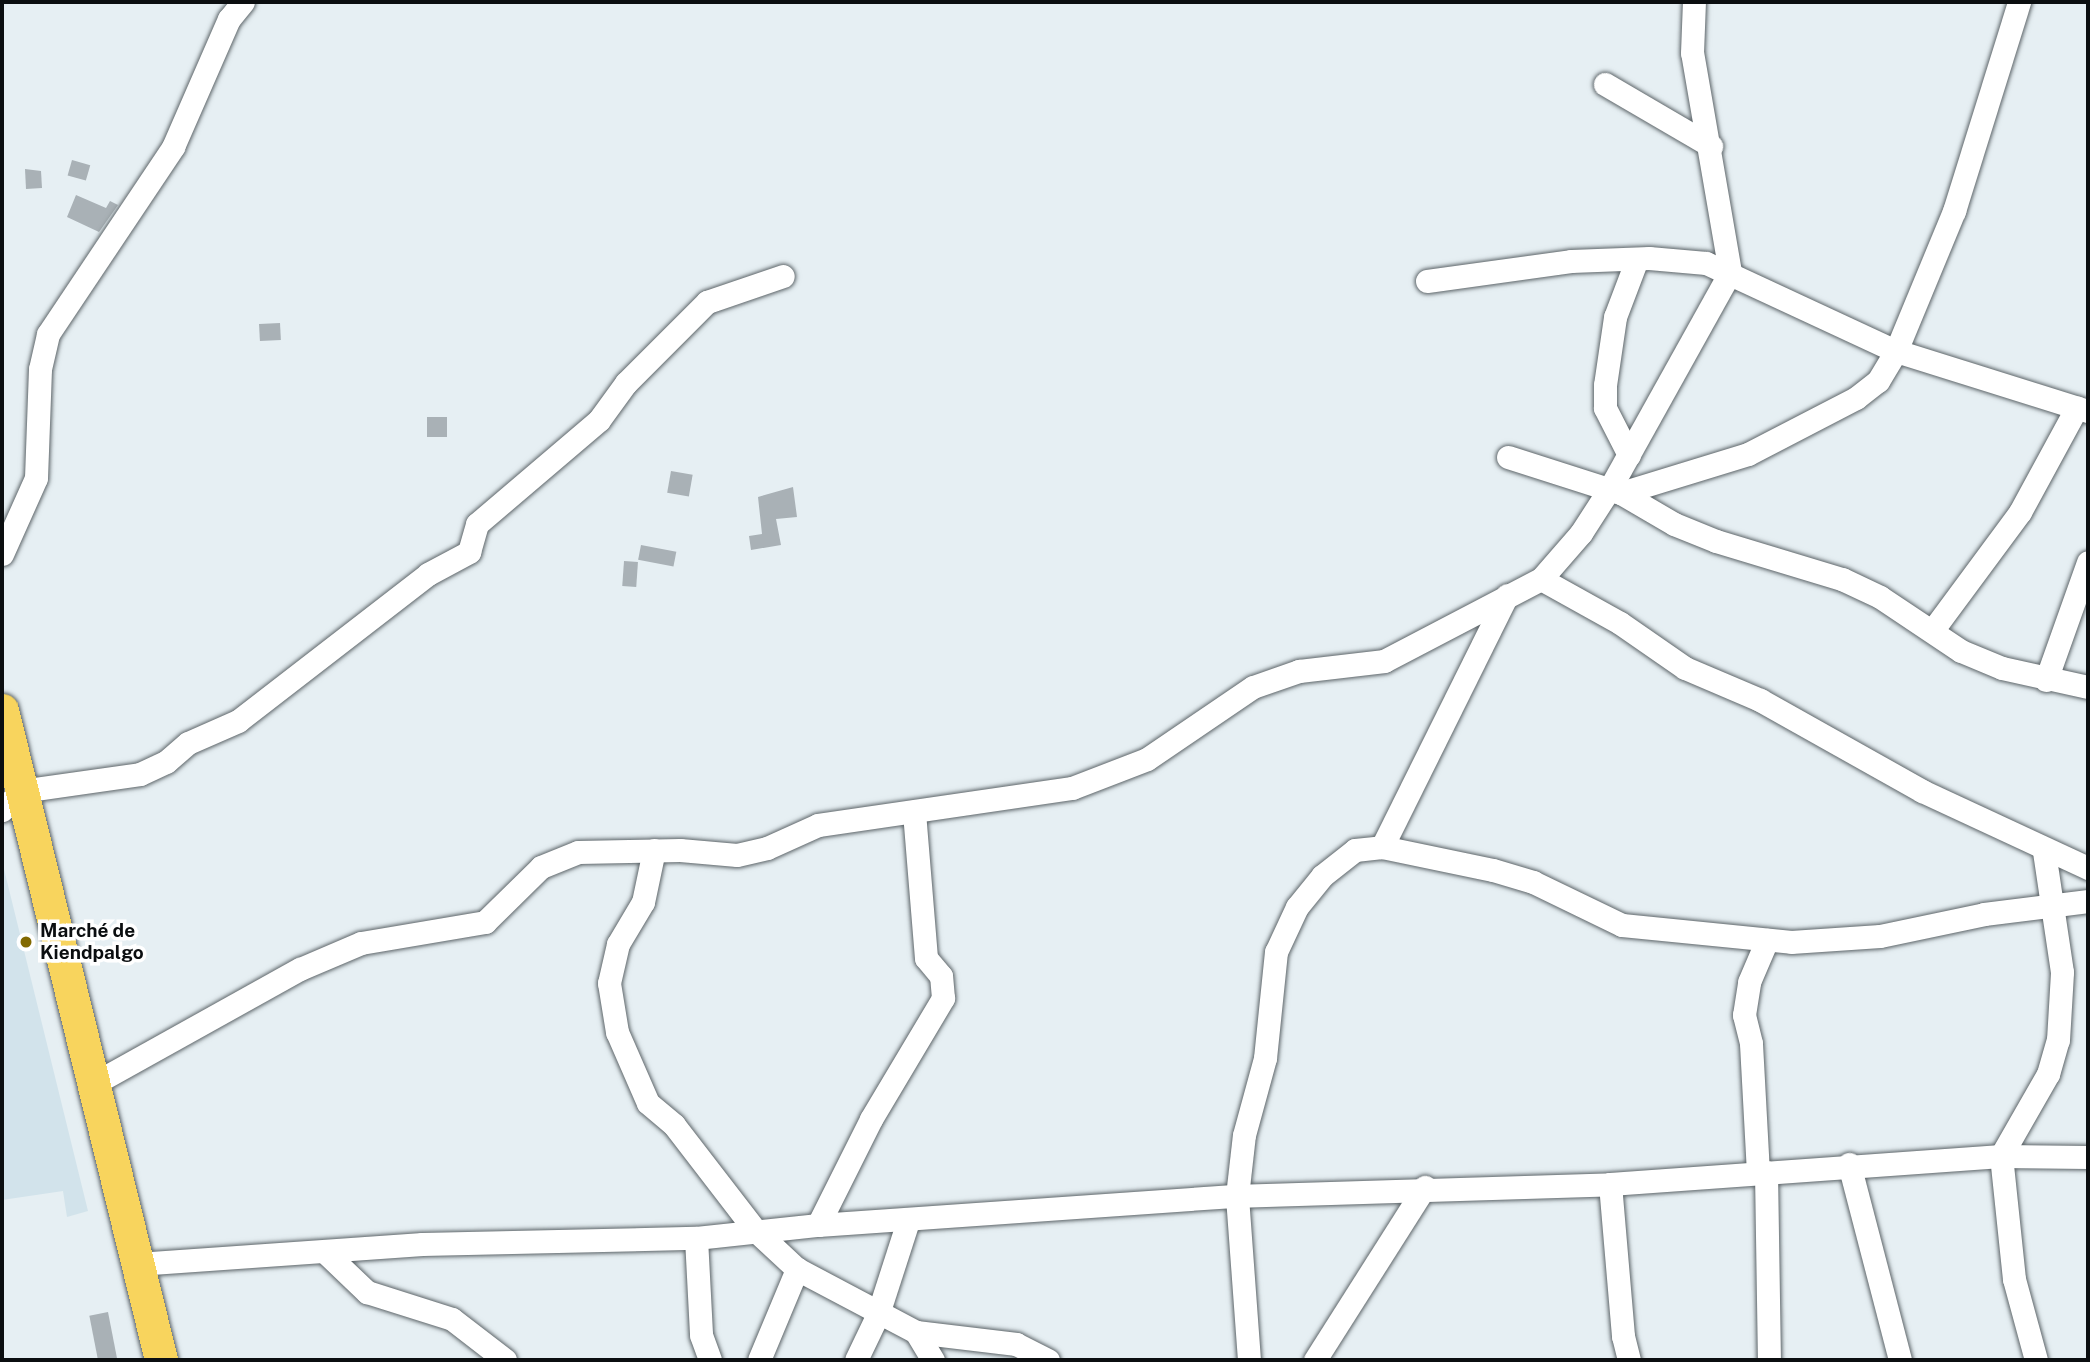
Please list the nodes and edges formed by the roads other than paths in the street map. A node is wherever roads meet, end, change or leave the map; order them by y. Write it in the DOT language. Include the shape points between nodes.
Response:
graph roads {
  1 [pos="243,2"];
  2 [pos="1694,2"];
  3 [pos="2019,2"];
  4 [pos="1605,84"];
  5 [pos="1711,146"];
  6 [pos="1637,259"];
  7 [pos="1730,272"];
  8 [pos="783,276"];
  9 [pos="1427,281"];
  10 [pos="1896,351"];
  11 [pos="2083,409"];
  12 [pos="1629,455"];
  13 [pos="1508,457"];
  14 [pos="1615,490"];
  15 [pos="2,554"];
  16 [pos="2088,562"];
  17 [pos="1541,579"];
  18 [pos="1507,595"];
  19 [pos="1933,631"];
  20 [pos="2046,680"];
  21 [pos="2088,687"];
  22 [pos="2,710"];
  23 [pos="12,800"];
  24 [pos="914,811"];
  25 [pos="1382,847"];
  26 [pos="654,850"];
  27 [pos="2045,852"];
  28 [pos="2088,868"];
  29 [pos="2088,901"];
  30 [pos="2052,905"];
  31 [pos="1767,940"];
  32 [pos="93,1084"];
  33 [pos="2001,1156"];
  34 [pos="2088,1157"];
  35 [pos="1849,1164"];
  36 [pos="1762,1172"];
  37 [pos="1610,1184"];
  38 [pos="1424,1187"];
  39 [pos="1237,1196"];
  40 [pos="908,1221"];
  41 [pos="818,1225"];
  42 [pos="755,1230"];
  43 [pos="696,1238"];
  44 [pos="326,1253"];
  45 [pos="137,1265"];
  46 [pos="797,1269"];
  47 [pos="877,1314"];
  48 [pos="916,1332"];
  49 [pos="2027,1356"];
  50 [pos="495,1357"];
  51 [pos="161,1360"];
  52 [pos="710,1360"];
  53 [pos="759,1360"];
  54 [pos="856,1360"];
  55 [pos="933,1360"];
  56 [pos="1048,1360"];
  57 [pos="1249,1360"];
  58 [pos="1315,1360"];
  59 [pos="1629,1360"];
  60 [pos="1769,1360"];
  61 [pos="1900,1360"];
  1 -- 15 [label="street" via="229,19 173,147 48,334 40,369 36,478"];
  2 -- 5 [label="street" via="1692,53"];
  3 -- 10 [label="street" via="1954,211"];
  4 -- 5 [label="street"];
  5 -- 7 [label="street"];
  6 -- 7 [label="street" via="1706,263"];
  6 -- 9 [label="street" via="1571,261"];
  6 -- 12 [label="street" via="1615,317 1605,385 1605,408"];
  7 -- 10 [label="street"];
  7 -- 12 [label="street"];
  8 -- 23 [label="street" via="707,302 626,383 599,419 477,524 469,552 428,574 238,721 188,743 166,762 140,774"];
  10 -- 11 [label="street"];
  10 -- 14 [label="street" via="1878,381 1807,425 1748,454"];
  11 -- 19 [label="street" via="2020,512"];
  12 -- 14 [label="street"];
  13 -- 14 [label="street"];
  14 -- 17 [label="street"];
  14 -- 19 [label="street" via="1674,524 1716,541 1842,579"];
  16 -- 20 [label="street"];
  17 -- 18 [label="street"];
  17 -- 27 [label="street" via="1620,623 1685,668 1760,701 1922,791"];
  18 -- 24 [label="street" via="1384,661 1299,671 1253,687 1147,758 1072,788"];
  18 -- 25 [label="street"];
  19 -- 20 [label="street" via="1961,650"];
  20 -- 21 [label="street"];
  22 -- 23 [label="highway"];
  23 -- 32 [label="highway"];
  24 -- 26 [label="street" via="818,825 767,848 737,855"];
  24 -- 41 [label="street" via="926,958 941,976 943,998 872,1118"];
  25 -- 31 [label="street" via="1533,882 1622,925"];
  25 -- 39 [label="street" via="1355,850 1322,876 1297,907 1276,952 1265,1058 1244,1135"];
  26 -- 32 [label="street" via="578,852 541,867 485,922 360,943 300,969"];
  26 -- 42 [label="street" via="643,902 618,944 609,983 617,1032 648,1103 674,1125"];
  27 -- 28 [label="street"];
  27 -- 30 [label="street"];
  29 -- 30 [label="street"];
  30 -- 31 [label="street" via="1833,942"];
  30 -- 33 [label="street" via="2062,972 2058,1040 2049,1074"];
  31 -- 36 [label="street" via="1749,982 1744,1014 1751,1043"];
  32 -- 45 [label="highway"];
  33 -- 34 [label="street"];
  33 -- 35 [label="street"];
  33 -- 49 [label="street"];
  35 -- 36 [label="street"];
  35 -- 61 [label="street"];
  36 -- 37 [label="street"];
  36 -- 60 [label="street"];
  37 -- 38 [label="street"];
  37 -- 59 [label="street"];
  38 -- 39 [label="street"];
  38 -- 58 [label="street"];
  39 -- 40 [label="street"];
  39 -- 57 [label="street"];
  40 -- 41 [label="street"];
  40 -- 47 [label="street"];
  41 -- 42 [label="street"];
  42 -- 43 [label="street"];
  42 -- 46 [label="street"];
  43 -- 44 [label="street" via="422,1244"];
  43 -- 52 [label="street" via="701,1335"];
  44 -- 45 [label="street"];
  44 -- 50 [label="street" via="367,1292 452,1319"];
  45 -- 51 [label="highway"];
  46 -- 47 [label="street"];
  46 -- 53 [label="street"];
  47 -- 48 [label="street"];
  47 -- 54 [label="street"];
  48 -- 55 [label="street"];
  48 -- 56 [label="street" via="1016,1344"];
}
